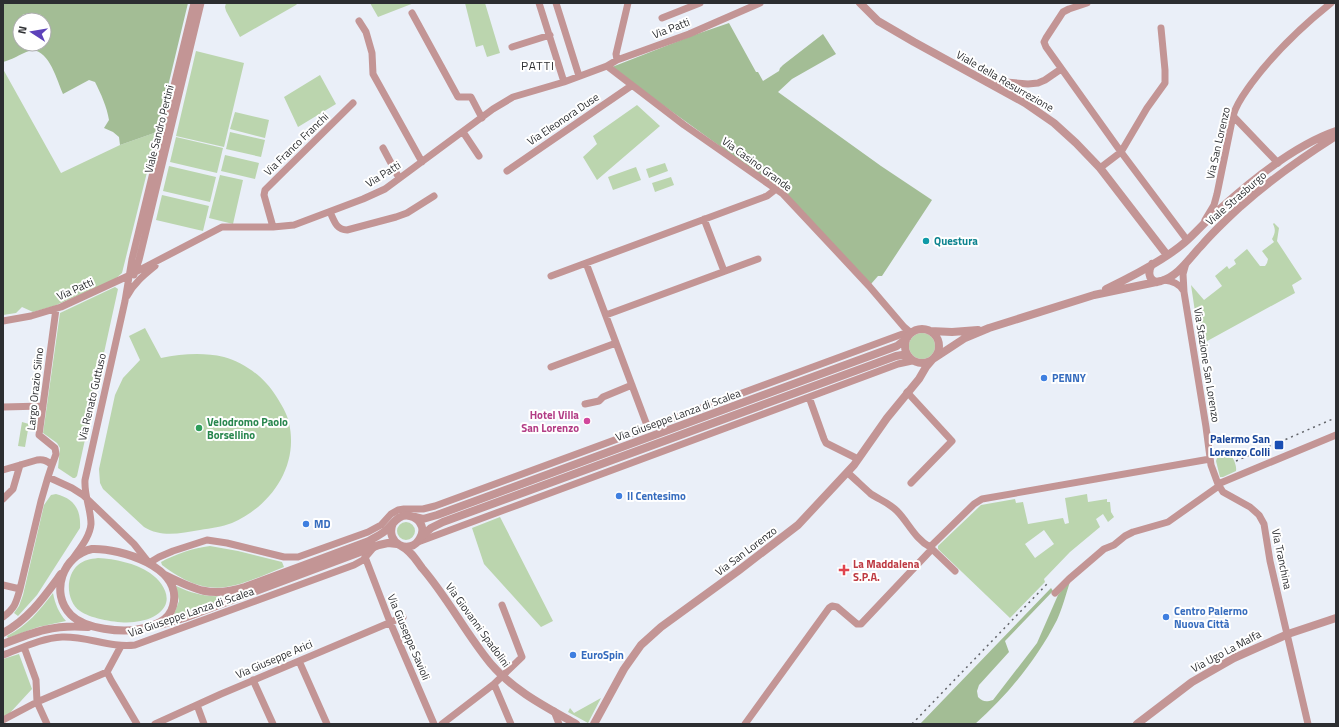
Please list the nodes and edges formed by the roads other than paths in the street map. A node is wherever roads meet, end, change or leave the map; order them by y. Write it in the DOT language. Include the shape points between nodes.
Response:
graph roads {
  1 [pos="194,3"];
  2 [pos="202,3"];
  3 [pos="539,3"];
  4 [pos="556,3"];
  5 [pos="628,3"];
  6 [pos="700,3"];
  7 [pos="760,3"];
  8 [pos="860,3"];
  9 [pos="1087,3"];
  10 [pos="1331,3"];
  11 [pos="412,12"];
  12 [pos="662,18"];
  13 [pos="359,21"];
  14 [pos="1161,28"];
  15 [pos="550,35"];
  16 [pos="512,47"];
  17 [pos="617,60"];
  18 [pos="607,66"];
  19 [pos="1061,69"];
  20 [pos="579,76"];
  21 [pos="564,82"];
  22 [pos="987,82"];
  23 [pos="631,86"];
  24 [pos="353,103"];
  25 [pos="1233,116"];
  26 [pos="482,118"];
  27 [pos="1336,131"];
  28 [pos="463,132"];
  29 [pos="1336,136"];
  30 [pos="383,148"];
  31 [pos="1121,152"];
  32 [pos="1292,154"];
  33 [pos="480,156"];
  34 [pos="422,162"];
  35 [pos="1297,162"];
  36 [pos="1278,163"];
  37 [pos="1100,168"];
  38 [pos="507,171"];
  39 [pos="399,178"];
  40 [pos="776,189"];
  41 [pos="434,196"];
  42 [pos="330,212"];
  43 [pos="704,219"];
  44 [pos="1202,225"];
  45 [pos="274,227"];
  46 [pos="1187,240"];
  47 [pos="192,243"];
  48 [pos="1167,255"];
  49 [pos="758,259"];
  50 [pos="135,260"];
  51 [pos="1187,261"];
  52 [pos="586,263"];
  53 [pos="1152,264"];
  54 [pos="724,271"];
  55 [pos="131,275"];
  56 [pos="551,276"];
  57 [pos="1160,281"];
  58 [pos="1184,292"];
  59 [pos="1094,295"];
  60 [pos="125,301"];
  61 [pos="56,309"];
  62 [pos="606,315"];
  63 [pos="3,321"];
  64 [pos="989,328"];
  65 [pos="928,330"];
  66 [pos="909,334"];
  67 [pos="616,344"];
  68 [pos="910,360"];
  69 [pos="932,360"];
  70 [pos="551,367"];
  71 [pos="632,385"];
  72 [pos="908,392"];
  73 [pos="809,397"];
  74 [pos="585,404"];
  75 [pos="43,406"];
  76 [pos="3,407"];
  77 [pos="648,428"];
  78 [pos="1336,435"];
  79 [pos="1210,459"];
  80 [pos="858,460"];
  81 [pos="20,465"];
  82 [pos="52,465"];
  83 [pos="3,470"];
  84 [pos="87,472"];
  85 [pos="848,473"];
  86 [pos="48,477"];
  87 [pos="911,483"];
  88 [pos="1217,487"];
  89 [pos="72,488"];
  90 [pos="483,488"];
  91 [pos="512,497"];
  92 [pos="86,498"];
  93 [pos="3,499"];
  94 [pos="454,509"];
  95 [pos="488,515"];
  96 [pos="415,518"];
  97 [pos="393,523"];
  98 [pos="418,540"];
  99 [pos="399,545"];
  100 [pos="376,546"];
  101 [pos="931,548"];
  102 [pos="318,550"];
  103 [pos="365,557"];
  104 [pos="72,558"];
  105 [pos="321,559"];
  106 [pos="149,563"];
  107 [pos="63,571"];
  108 [pos="955,571"];
  109 [pos="428,574"];
  110 [pos="165,576"];
  111 [pos="3,585"];
  112 [pos="20,590"];
  113 [pos="1055,593"];
  114 [pos="502,605"];
  115 [pos="3,617"];
  116 [pos="403,617"];
  117 [pos="1336,618"];
  118 [pos="390,622"];
  119 [pos="105,629"];
  120 [pos="142,629"];
  121 [pos="3,633"];
  122 [pos="1288,634"];
  123 [pos="3,644"];
  124 [pos="121,646"];
  125 [pos="24,647"];
  126 [pos="3,655"];
  127 [pos="299,660"];
  128 [pos="108,672"];
  129 [pos="502,676"];
  130 [pos="253,680"];
  131 [pos="494,684"];
  132 [pos="37,702"];
  133 [pos="196,705"];
  134 [pos="554,711"];
  135 [pos="3,720"];
  136 [pos="450,721"];
  137 [pos="47,724"];
  138 [pos="137,724"];
  139 [pos="155,724"];
  140 [pos="204,724"];
  141 [pos="273,724"];
  142 [pos="327,724"];
  143 [pos="434,724"];
  144 [pos="442,724"];
  145 [pos="511,724"];
  146 [pos="559,724"];
  147 [pos="576,724"];
  148 [pos="594,724"];
  149 [pos="745,724"];
  150 [pos="1137,724"];
  151 [pos="1308,724"];
  1 -- 50 [label="street, Viale Sandro Pertini"];
  2 -- 50 [label="street, Viale Sandro Pertini"];
  3 -- 15 [label="street"];
  4 -- 20 [label="street"];
  5 -- 17 [label="street" via="616,54"];
  6 -- 12 [label="street"];
  7 -- 17 [label="street, Via Patti" via="689,34"];
  8 -- 22 [label="street, Viale della Resurrezione" via="878,21"];
  9 -- 19 [label="street" via="1063,12 1044,42"];
  10 -- 25 [label="street, Via San Lorenzo" via="1274,55 1237,105"];
  11 -- 26 [label="street" via="458,97 471,97"];
  13 -- 34 [label="street" via="366,32 372,53 373,74"];
  14 -- 31 [label="street" via="1164,83"];
  15 -- 16 [label="street"];
  15 -- 21 [label="street"];
  17 -- 18 [label="street, Via Patti"];
  18 -- 20 [label="street, Via Patti"];
  18 -- 23 [label="street, Via Casino Grande"];
  19 -- 22 [label="street" via="1038,83"];
  19 -- 31 [label="street"];
  20 -- 21 [label="street, Via Patti"];
  21 -- 26 [label="street, Via Patti" via="513,97"];
  22 -- 37 [label="street, Viale della Resurrezione" via="1054,123"];
  23 -- 38 [label="street, Via Eleonora Duse"];
  23 -- 40 [label="street, Via Casino Grande"];
  24 -- 45 [label="street, Via Franco Franchi" via="265,190 264,195"];
  25 -- 36 [label="street"];
  25 -- 44 [label="street, Via San Lorenzo" via="1218,194"];
  26 -- 28 [label="street, Via Patti"];
  27 -- 32 [label="street, Viale Strasburgo"];
  28 -- 33 [label="street"];
  28 -- 34 [label="street, Via Patti"];
  29 -- 35 [label="street, Viale Strasburgo"];
  30 -- 39 [label="street"];
  31 -- 37 [label="street"];
  31 -- 46 [label="street"];
  32 -- 35 [label="street" via="1298,156"];
  32 -- 36 [label="street, Viale Strasburgo"];
  34 -- 39 [label="street, Via Patti"];
  35 -- 51 [label="street, Viale Strasburgo" via="1242,206"];
  36 -- 44 [label="street, Viale Strasburgo"];
  37 -- 48 [label="street, Viale della Resurrezione"];
  39 -- 42 [label="street, Via Patti" via="385,189"];
  40 -- 43 [label="street" via="766,196"];
  40 -- 66 [label="street, Via Casino Grande" via="869,286"];
  41 -- 42 [label="street" via="407,213 347,230 338,228"];
  42 -- 45 [label="street, Via Patti" via="294,225"];
  43 -- 52 [label="street"];
  43 -- 54 [label="street"];
  44 -- 46 [label="street, Viale Strasburgo"];
  45 -- 47 [label="street, Via Patti" via="222,227"];
  46 -- 48 [label="street, Viale Strasburgo"];
  47 -- 55 [label="street, Via Patti"];
  47 -- 60 [label="street" via="144,275 133,286"];
  48 -- 53 [label="street, Viale Strasburgo"];
  49 -- 54 [label="street"];
  50 -- 55 [label="street, Via Renato Guttuso"];
  51 -- 57 [label="street, Viale Strasburgo" via="1173,275"];
  51 -- 58 [label="street, Via Stazione San Lorenzo" via="1183,274"];
  52 -- 56 [label="street"];
  52 -- 62 [label="street"];
  53 -- 57 [label="street" via="1149,268 1150,276 1152,280"];
  53 -- 59 [label="street, Viale Strasburgo"];
  54 -- 62 [label="street"];
  55 -- 60 [label="street, Via Renato Guttuso"];
  55 -- 61 [label="street, Via Patti"];
  57 -- 58 [label="street" via="1173,281"];
  57 -- 59 [label="street"];
  58 -- 79 [label="street, Via Stazione San Lorenzo"];
  59 -- 64 [label="street, Via San Lorenzo"];
  60 -- 84 [label="street, Via Renato Guttuso"];
  61 -- 63 [label="street, Via Patti"];
  61 -- 75 [label="street, Largo Orazio Siino"];
  62 -- 67 [label="street"];
  64 -- 65 [label="street, Via San Lorenzo" via="952,332"];
  64 -- 69 [label="street, Via San Lorenzo" via="965,338"];
  65 -- 66 [label="street" via="918,329"];
  65 -- 69 [label="street" via="939,342 938,351"];
  66 -- 68 [label="street" via="905,348"];
  66 -- 77 [label="street, Via Giuseppe Lanza di Scalea"];
  66 -- 94 [label="street, Via Giuseppe Lanza di Scalea" via="896,346"];
  67 -- 70 [label="street"];
  67 -- 71 [label="street"];
  68 -- 69 [label="street" via="920,364"];
  68 -- 72 [label="street, Via San Lorenzo" via="915,367 916,376"];
  68 -- 73 [label="street, Via Giuseppe Lanza di Scalea"];
  68 -- 91 [label="street, Via Giuseppe Lanza di Scalea" via="904,356 896,356"];
  69 -- 72 [label="street, Via San Lorenzo"];
  71 -- 74 [label="street"];
  71 -- 77 [label="street"];
  72 -- 80 [label="street, Via San Lorenzo"];
  72 -- 87 [label="street" via="952,441"];
  73 -- 80 [label="street" via="826,442"];
  73 -- 95 [label="street, Via Giuseppe Lanza di Scalea"];
  75 -- 76 [label="street"];
  75 -- 82 [label="street, Largo Orazio Siino" via="39,435 55,448 56,454"];
  77 -- 90 [label="street, Via Giuseppe Lanza di Scalea"];
  78 -- 88 [label="street"];
  79 -- 88 [label="street, Via Stazione San Lorenzo"];
  79 -- 101 [label="street" via="986,497 974,504"];
  80 -- 85 [label="street, Via San Lorenzo"];
  81 -- 82 [label="street" via="37,460 47,461"];
  81 -- 83 [label="street"];
  81 -- 93 [label="street" via="13,489"];
  82 -- 86 [label="street"];
  84 -- 89 [label="street" via="81,485"];
  84 -- 92 [label="street, Via Renato Guttuso"];
  85 -- 101 [label="street" via="865,489 898,512 924,544"];
  85 -- 148 [label="street, Via San Lorenzo" via="798,526 671,619 641,645 624,669"];
  86 -- 89 [label="street"];
  86 -- 112 [label="street"];
  88 -- 113 [label="street" via="1168,522 1133,532 1104,549"];
  88 -- 122 [label="street, Via Tranchina" via="1250,507 1261,519 1266,530 1270,561"];
  89 -- 92 [label="street"];
  90 -- 94 [label="street, Via Giuseppe Lanza di Scalea"];
  90 -- 102 [label="street, Via Giuseppe Lanza di Scalea" via="431,508 398,510 373,529"];
  91 -- 95 [label="street, Via Giuseppe Lanza di Scalea"];
  91 -- 98 [label="street, Via Giuseppe Lanza di Scalea" via="438,524 427,530"];
  92 -- 104 [label="street, Via Renato Guttuso" via="90,528 86,540"];
  92 -- 106 [label="street" via="134,544"];
  94 -- 96 [label="street, Via Giuseppe Lanza di Scalea" via="431,518"];
  95 -- 98 [label="street, Via Giuseppe Lanza di Scalea"];
  96 -- 97 [label="street" via="402,516"];
  96 -- 98 [label="street" via="422,527"];
  97 -- 99 [label="street" via="391,536"];
  97 -- 105 [label="street, Via Giuseppe Lanza di Scalea" via="376,538"];
  98 -- 99 [label="street" via="410,546"];
  98 -- 109 [label="street, Via Giovanni Spadolini" via="417,553"];
  99 -- 100 [label="street, Via Giuseppe Lanza di Scalea" via="386,543"];
  99 -- 109 [label="street, Via Giovanni Spadolini" via="411,553"];
  100 -- 103 [label="street, Via Giuseppe Lanza di Scalea"];
  100 -- 120 [label="street, Via Giuseppe Lanza di Scalea" via="184,618"];
  101 -- 108 [label="street"];
  101 -- 149 [label="street" via="861,624 857,624 838,607 829,608"];
  102 -- 105 [label="street"];
  102 -- 106 [label="street, Via Giuseppe Lanza di Scalea" via="287,558 207,540 173,551"];
  103 -- 118 [label="street, Via Giuseppe Savioli"];
  103 -- 124 [label="street, Via Giuseppe Lanza di Scalea" via="359,563 142,643"];
  104 -- 106 [label="street" via="82,552 99,549 120,552"];
  104 -- 107 [label="street"];
  105 -- 110 [label="street, Via Giuseppe Lanza di Scalea" via="226,592 196,590"];
  106 -- 110 [label="street"];
  107 -- 119 [label="street" via="60,590 68,611 81,621"];
  107 -- 121 [label="street" via="34,610"];
  109 -- 129 [label="street, Via Giovanni Spadolini" via="485,656"];
  110 -- 120 [label="street" via="174,592 171,612 162,621"];
  111 -- 112 [label="street"];
  112 -- 115 [label="street" via="12,610"];
  114 -- 129 [label="street" via="522,657"];
  116 -- 118 [label="street, Via Giuseppe Arici"];
  117 -- 122 [label="street, Via Ugo La Malfa"];
  118 -- 127 [label="street, Via Giuseppe Arici"];
  118 -- 143 [label="street, Via Giuseppe Savioli"];
  119 -- 120 [label="street"];
  119 -- 123 [label="street" via="55,627"];
  122 -- 150 [label="street, Via Ugo La Malfa" via="1234,658 1192,682"];
  122 -- 151 [label="street, Via Tranchina"];
  124 -- 125 [label="street, Via Giuseppe Lanza di Scalea" via="62,637"];
  124 -- 128 [label="street"];
  125 -- 126 [label="street, Via Giuseppe Lanza di Scalea"];
  125 -- 132 [label="street" via="36,680"];
  127 -- 130 [label="street, Via Giuseppe Arici"];
  127 -- 142 [label="street"];
  128 -- 132 [label="street"];
  128 -- 138 [label="street"];
  129 -- 131 [label="street"];
  129 -- 134 [label="street, Via Giovanni Spadolini" via="520,691"];
  130 -- 133 [label="street, Via Giuseppe Arici"];
  130 -- 141 [label="street"];
  131 -- 136 [label="street"];
  131 -- 145 [label="street"];
  132 -- 135 [label="street"];
  132 -- 137 [label="street"];
  133 -- 139 [label="street, Via Giuseppe Arici"];
  133 -- 140 [label="street"];
  134 -- 146 [label="street"];
  134 -- 147 [label="street, Via Giovanni Spadolini"];
  136 -- 144 [label="street"];
}
